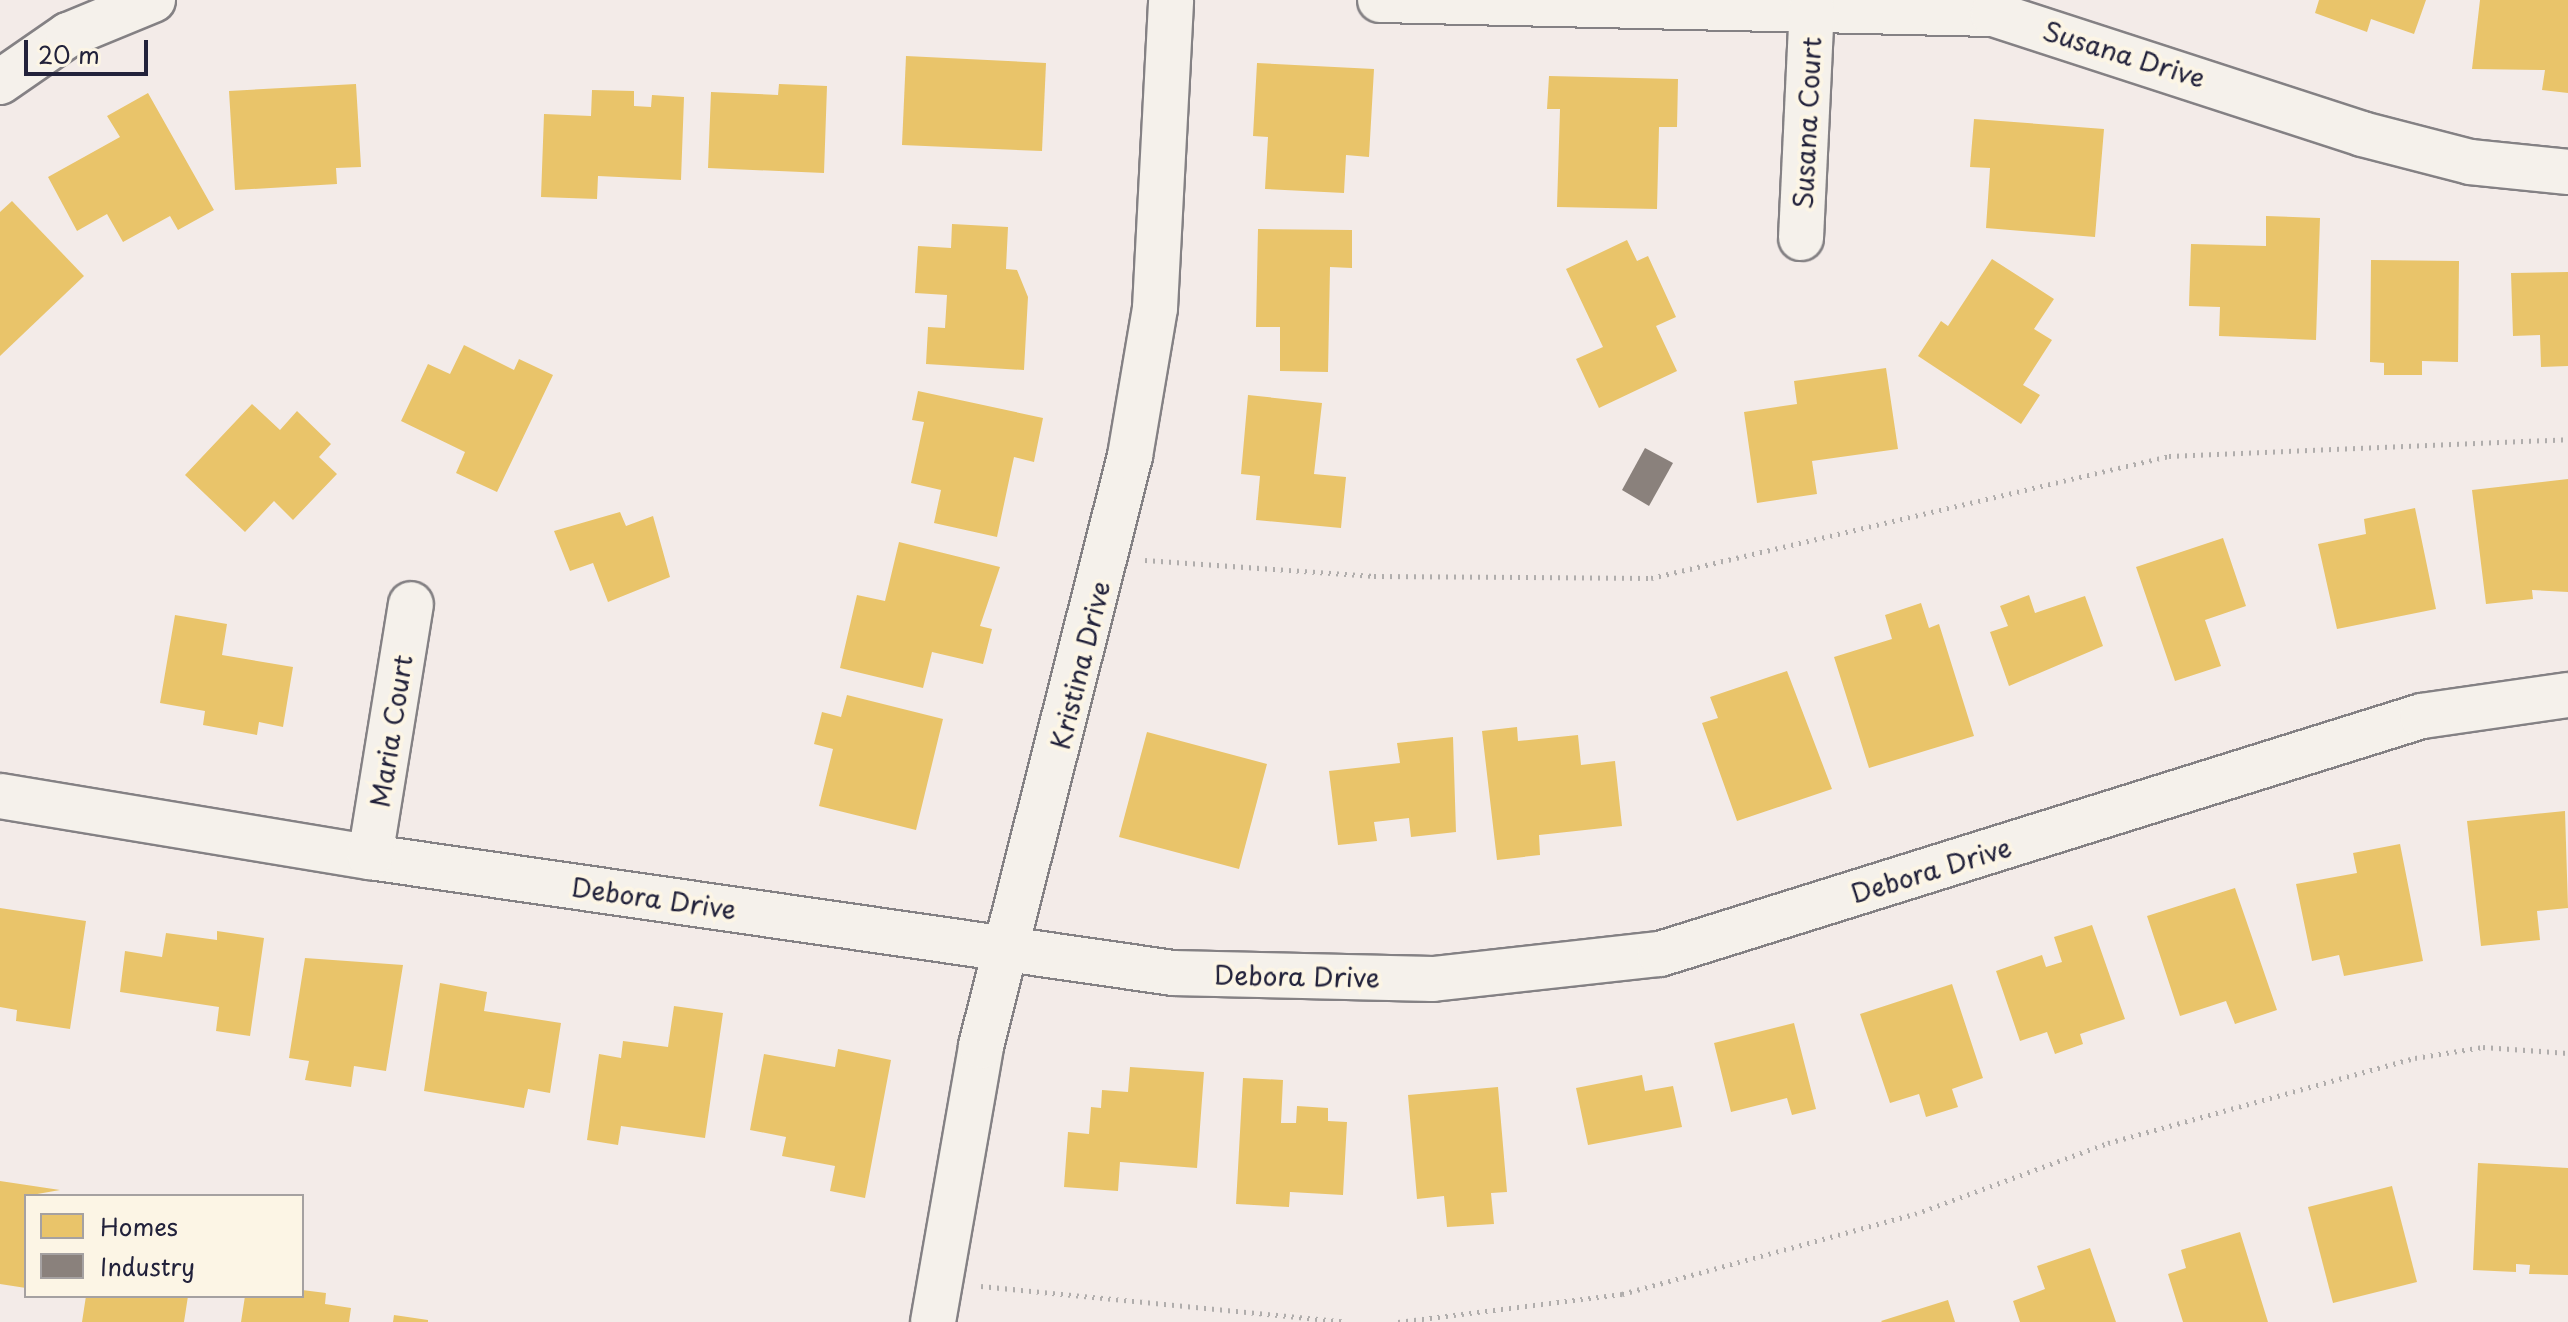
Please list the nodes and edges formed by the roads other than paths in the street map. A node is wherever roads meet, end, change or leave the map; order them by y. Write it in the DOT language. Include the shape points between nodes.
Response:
graph roads {
  1 [pos="153,0"];
  2 [pos="1171,0"];
  3 [pos="1380,0"];
  4 [pos="1812,8"];
  5 [pos="0,82"];
  6 [pos="2568,172"];
  7 [pos="1801,238"];
  8 [pos="411,604"];
  9 [pos="2568,695"];
  10 [pos="0,796"];
  11 [pos="370,857"];
  12 [pos="1008,949"];
  13 [pos="937,1302"];
  1 -- 5 [label="street" via="68,35"];
  2 -- 12 [label="street, Kristina Drive" via="1155,308 1108,557"];
  3 -- 4 [label="street, Susana Drive"];
  4 -- 6 [label="street, Susana Drive" via="1993,14 2362,134 2470,162"];
  4 -- 7 [label="street, Susana Court"];
  8 -- 11 [label="street, Maria Court"];
  9 -- 12 [label="street, Debora Drive" via="2422,716 1660,954 1433,979 1293,978 1173,973"];
  10 -- 11 [label="street, Debora Drive"];
  11 -- 12 [label="street, Debora Drive"];
  12 -- 13 [label="street, Kristina Drive" via="981,1046"];
}
